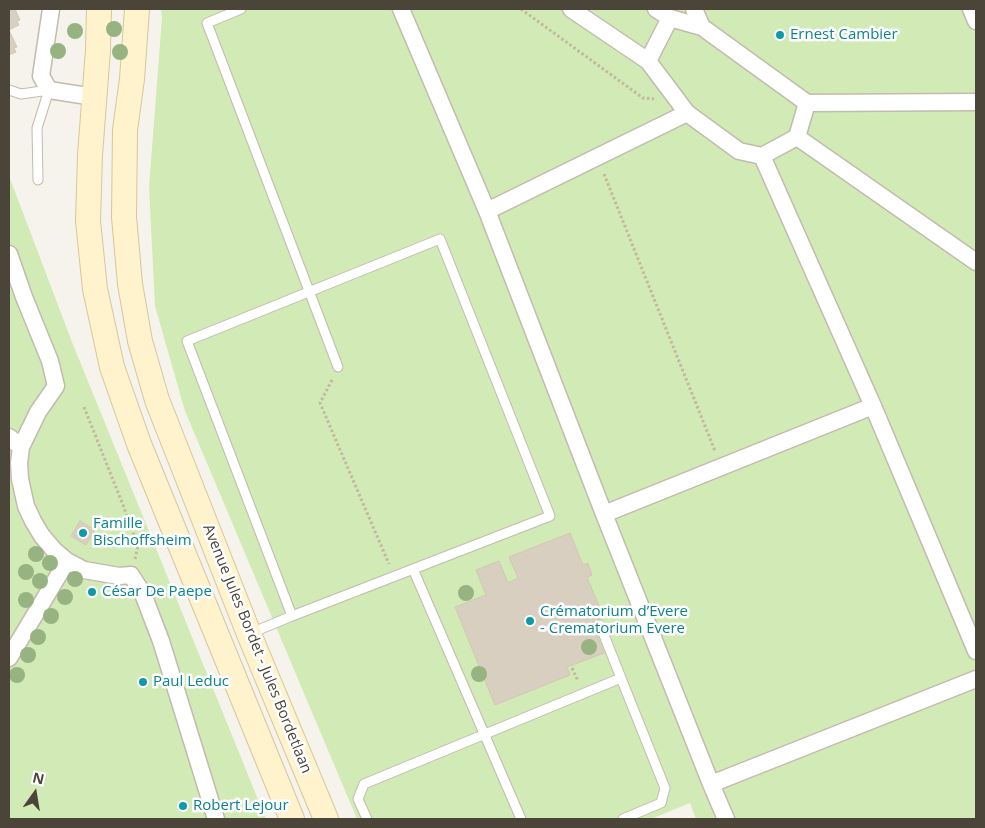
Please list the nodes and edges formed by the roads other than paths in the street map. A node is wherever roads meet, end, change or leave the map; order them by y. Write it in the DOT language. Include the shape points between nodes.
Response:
graph roads {
  1 [pos="51,9"];
  2 [pos="99,9"];
  3 [pos="137,9"];
  4 [pos="241,9"];
  5 [pos="401,9"];
  6 [pos="571,9"];
  7 [pos="656,9"];
  8 [pos="694,9"];
  9 [pos="971,9"];
  10 [pos="670,18"];
  11 [pos="976,21"];
  12 [pos="702,27"];
  13 [pos="648,61"];
  14 [pos="9,90"];
  15 [pos="49,90"];
  16 [pos="94,97"];
  17 [pos="129,101"];
  18 [pos="976,102"];
  19 [pos="807,103"];
  20 [pos="682,107"];
  21 [pos="797,137"];
  22 [pos="762,156"];
  23 [pos="38,180"];
  24 [pos="487,211"];
  25 [pos="9,254"];
  26 [pos="976,262"];
  27 [pos="310,292"];
  28 [pos="338,367"];
  29 [pos="873,406"];
  30 [pos="15,442"];
  31 [pos="604,514"];
  32 [pos="67,561"];
  33 [pos="414,569"];
  34 [pos="292,616"];
  35 [pos="600,626"];
  36 [pos="249,634"];
  37 [pos="976,650"];
  38 [pos="9,658"];
  39 [pos="621,678"];
  40 [pos="976,680"];
  41 [pos="486,735"];
  42 [pos="711,784"];
  43 [pos="216,819"];
  44 [pos="292,819"];
  45 [pos="326,819"];
  46 [pos="366,819"];
  47 [pos="521,819"];
  48 [pos="623,819"];
  49 [pos="726,819"];
  1 -- 15 [label="street" via="41,76"];
  2 -- 16 [label="main road, Avenue Jules Bordet - Jules Bordetlaan"];
  3 -- 17 [label="main road, Avenue Jules Bordet - Jules Bordetlaan"];
  4 -- 27 [label="lane" via="207,22"];
  5 -- 24 [label="street"];
  6 -- 13 [label="street"];
  7 -- 10 [label="street"];
  8 -- 12 [label="street"];
  9 -- 11 [label="street"];
  10 -- 12 [label="street"];
  10 -- 13 [label="street"];
  12 -- 19 [label="street"];
  13 -- 20 [label="street"];
  14 -- 15 [label="lane" via="21,94"];
  15 -- 16 [label="street"];
  15 -- 23 [label="lane" via="37,128"];
  16 -- 17 [label="main road"];
  16 -- 44 [label="main road, Avenue Jules Bordet - Jules Bordetlaan" via="88,221 95,289 112,367 139,444"];
  17 -- 36 [label="main road, Avenue Jules Bordet - Jules Bordetlaan" via="125,130 124,217 130,284 140,341 157,400"];
  18 -- 19 [label="street"];
  19 -- 21 [label="street"];
  20 -- 22 [label="street" via="739,151"];
  20 -- 24 [label="street" via="597,157"];
  21 -- 22 [label="street"];
  21 -- 26 [label="street"];
  22 -- 29 [label="street"];
  24 -- 31 [label="street"];
  25 -- 30 [label="street" via="50,361 56,386"];
  27 -- 28 [label="lane"];
  27 -- 33 [label="lane" via="440,239 550,516"];
  27 -- 34 [label="lane" via="187,341"];
  29 -- 31 [label="street"];
  29 -- 37 [label="street"];
  30 -- 32 [label="street" via="26,506 42,536"];
  31 -- 42 [label="street"];
  32 -- 38 [label="street"];
  32 -- 43 [label="street" via="84,570 131,575 143,594 161,641"];
  33 -- 34 [label="lane"];
  33 -- 41 [label="lane"];
  34 -- 36 [label="lane"];
  35 -- 39 [label="lane"];
  36 -- 45 [label="main road, Avenue Jules Bordet - Jules Bordetlaan"];
  39 -- 41 [label="lane"];
  39 -- 48 [label="lane" via="665,788 661,803"];
  40 -- 42 [label="street"];
  41 -- 46 [label="lane" via="364,784 358,798"];
  41 -- 47 [label="lane"];
  42 -- 49 [label="street"];
}
